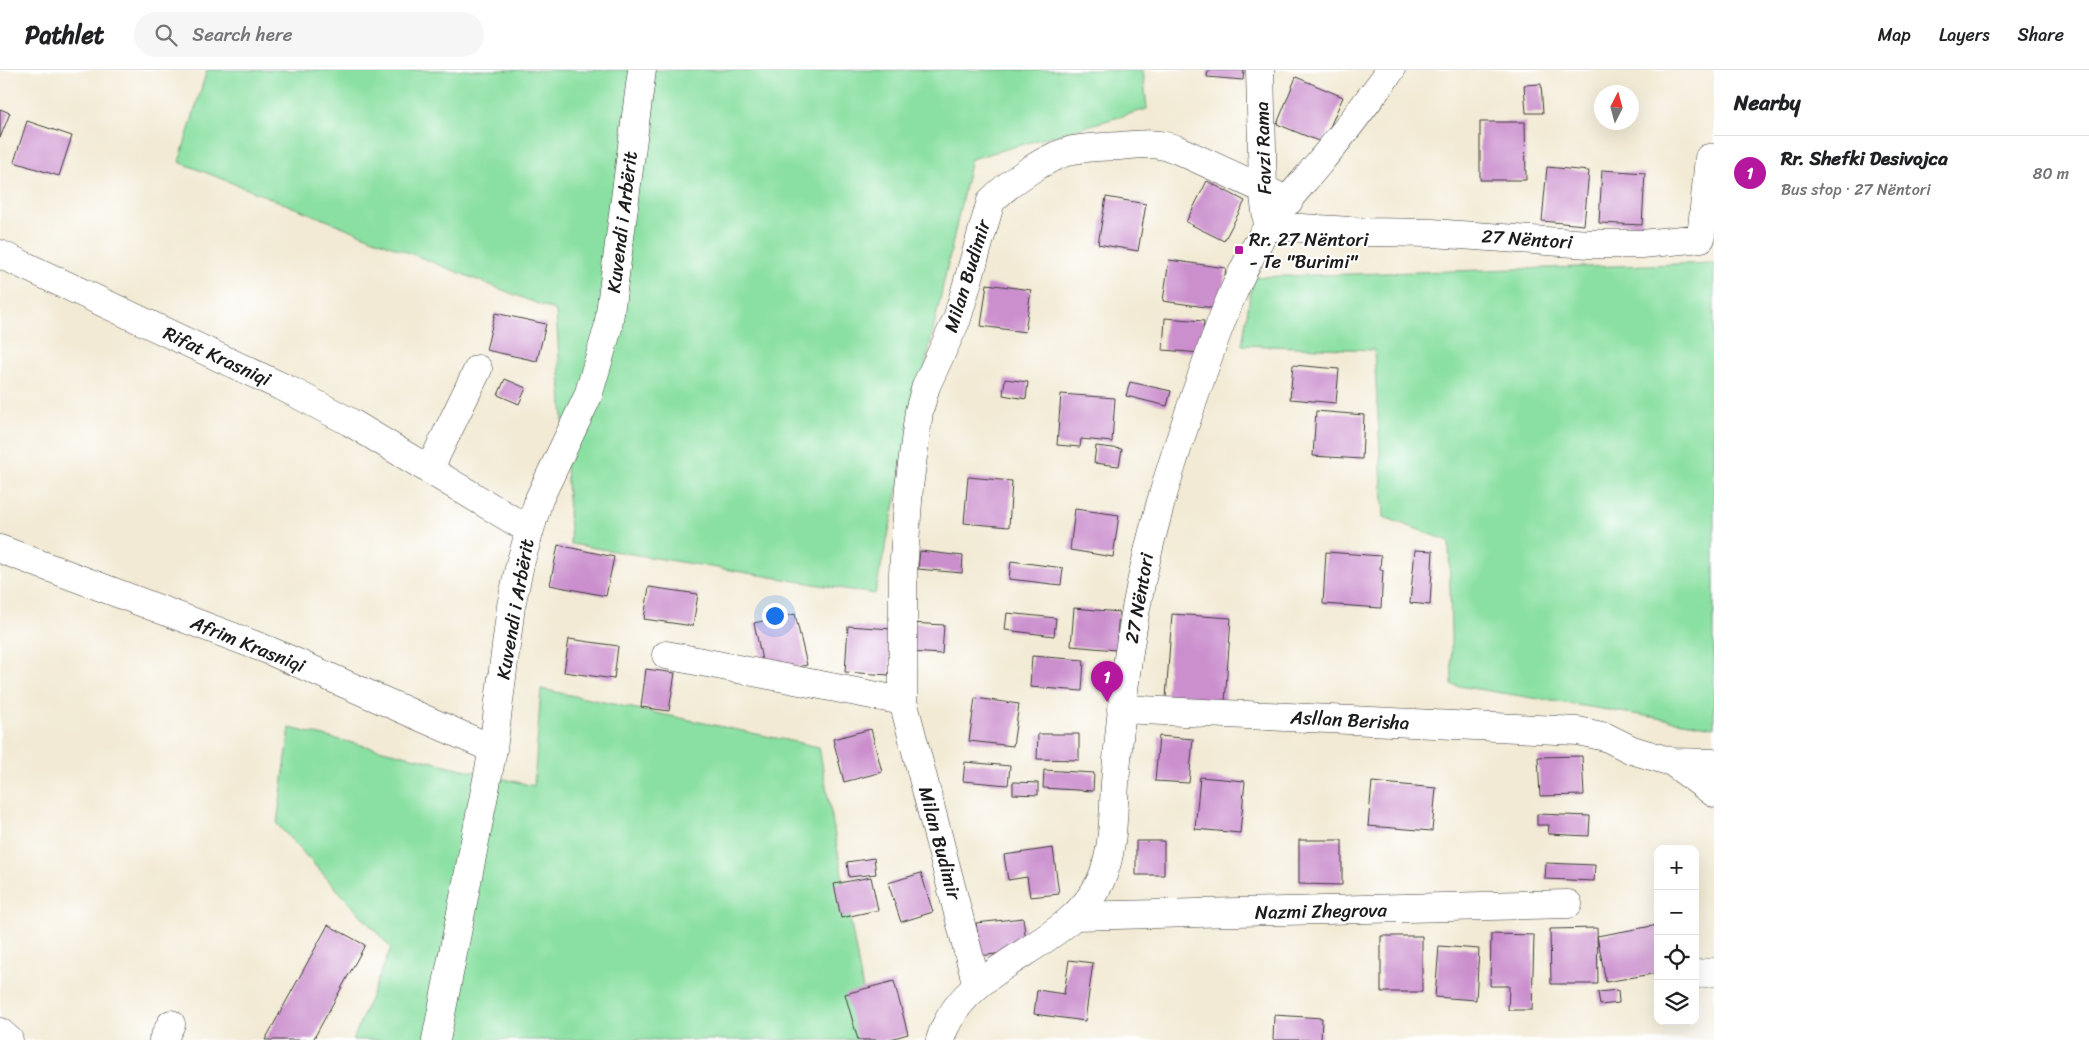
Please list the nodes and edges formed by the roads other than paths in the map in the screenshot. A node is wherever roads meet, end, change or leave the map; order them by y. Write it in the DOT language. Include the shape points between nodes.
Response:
graph roads {
  1 [pos="642,70"];
  2 [pos="1260,70"];
  3 [pos="1392,70"];
  4 [pos="1714,158"];
  5 [pos="1263,189"];
  6 [pos="1289,201"];
  7 [pos="1268,226"];
  8 [pos="0,254"];
  9 [pos="478,369"];
  10 [pos="429,470"];
  11 [pos="529,530"];
  12 [pos="0,549"];
  13 [pos="666,655"];
  14 [pos="903,701"];
  15 [pos="1121,709"];
  16 [pos="492,749"];
  17 [pos="1672,762"];
  18 [pos="1714,763"];
  19 [pos="1714,793"];
  20 [pos="1568,904"];
  21 [pos="1075,916"];
  22 [pos="977,986"];
  23 [pos="0,1032"];
  24 [pos="9,1040"];
  25 [pos="436,1040"];
  26 [pos="940,1040"];
  1 -- 11 [label="street, Kuvendi i Arbërit" via="614,288 600,362 588,396 539,498"];
  2 -- 5 [label="street, Favzi Rama"];
  3 -- 6 [label="street, 27 Nëntori"];
  4 -- 7 [label="street, 27 Nëntori" via="1709,158 1701,238 1642,244 1589,244"];
  5 -- 6 [label="street, Milan Budimir"];
  5 -- 7 [label="street, Favzi Rama"];
  5 -- 14 [label="street, Milan Budimir" via="1176,149 1145,143 1073,150 1054,157 1005,187 991,200 957,320 926,386 919,411 903,572"];
  6 -- 7 [label="street, 27 Nëntori"];
  7 -- 15 [label="street, 27 Nëntori" via="1223,315 1161,497 1144,564"];
  8 -- 10 [label="street, Rifat Krasniqi" via="278,385 350,422"];
  9 -- 10 [label="street"];
  10 -- 11 [label="street, Rifat Krasniqi"];
  11 -- 16 [label="street, Kuvendi i Arbërit" via="511,606"];
  12 -- 16 [label="street, Afrim Krasniqi" via="268,650"];
  13 -- 14 [label="street"];
  14 -- 22 [label="street, Milan Budimir"];
  15 -- 17 [label="street, Asllan Berisha" via="1578,731 1606,737 1632,750"];
  15 -- 21 [label="street, 27 Nëntori" via="1106,860 1101,880"];
  16 -- 25 [label="street, Kuvendi i Arbërit"];
  17 -- 18 [label="street"];
  17 -- 19 [label="street"];
  20 -- 21 [label="street, Nazmi Zhegrova"];
  21 -- 22 [label="street, 27 Nëntori"];
  22 -- 26 [label="street, 27 Nëntori" via="951,1015"];
  23 -- 24 [label="street"];
}
